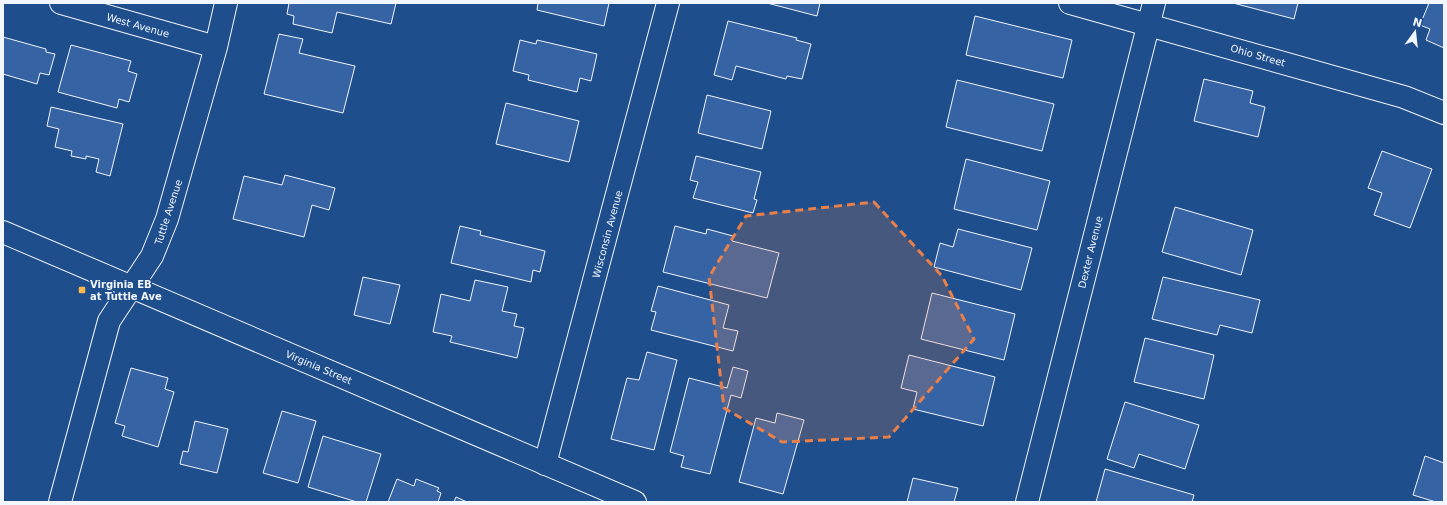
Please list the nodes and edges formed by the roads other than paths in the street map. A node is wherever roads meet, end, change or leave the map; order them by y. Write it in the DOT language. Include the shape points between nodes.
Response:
graph roads {
  1 [pos="61,3"];
  2 [pos="226,3"];
  3 [pos="668,3"];
  4 [pos="1070,3"];
  5 [pos="1154,3"];
  6 [pos="1148,24"];
  7 [pos="216,47"];
  8 [pos="1444,113"];
  9 [pos="3,232"];
  10 [pos="132,286"];
  11 [pos="545,464"];
  12 [pos="60,502"];
  13 [pos="635,502"];
  14 [pos="1027,502"];
  1 -- 7 [label="street, West Avenue"];
  2 -- 7 [label="street, Tuttle Avenue"];
  3 -- 11 [label="street, Wisconsin Avenue"];
  4 -- 6 [label="street, Ohio Street"];
  5 -- 6 [label="street, Dexter Avenue"];
  6 -- 8 [label="street, Ohio Street" via="1404,97"];
  6 -- 14 [label="street, Dexter Avenue"];
  7 -- 10 [label="street, Tuttle Avenue" via="168,219 152,256"];
  9 -- 10 [label="street, Virginia Street"];
  10 -- 11 [label="street, Virginia Street"];
  10 -- 12 [label="street, Tuttle Avenue" via="109,320"];
  11 -- 13 [label="street, Virginia Street"];
}
